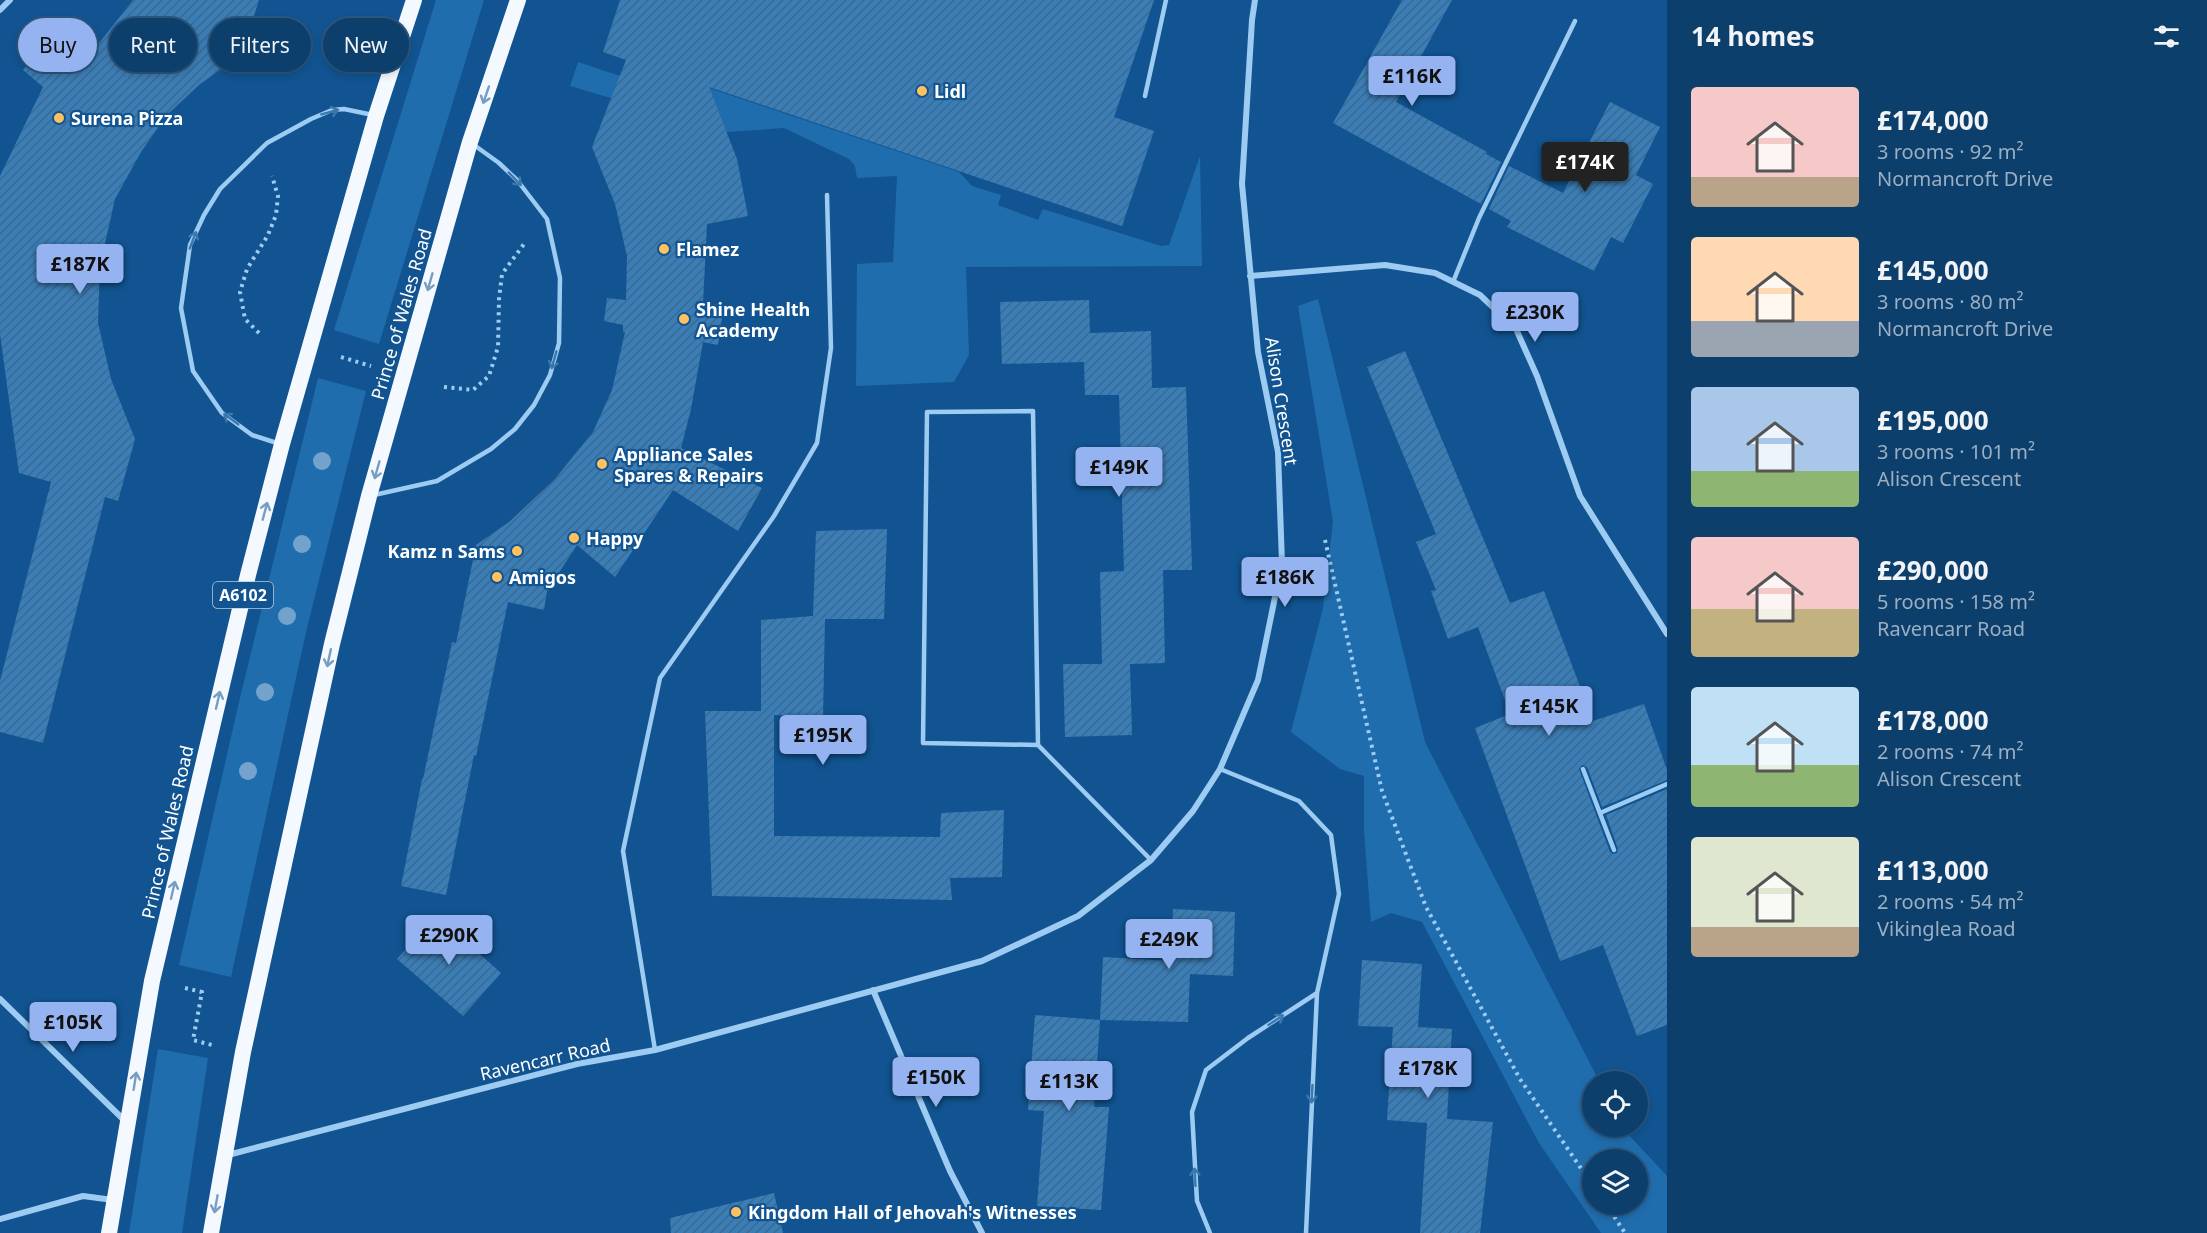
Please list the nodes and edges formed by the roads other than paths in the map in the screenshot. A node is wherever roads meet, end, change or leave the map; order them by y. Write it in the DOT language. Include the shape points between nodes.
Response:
graph roads {
  1 [pos="10,0"];
  2 [pos="414,0"];
  3 [pos="518,0"];
  4 [pos="1166,0"];
  5 [pos="1255,0"];
  6 [pos="0,10"];
  7 [pos="1575,21"];
  8 [pos="1144,96"];
  9 [pos="376,116"];
  10 [pos="470,142"];
  11 [pos="827,195"];
  12 [pos="1250,276"];
  13 [pos="1453,282"];
  14 [pos="282,444"];
  15 [pos="369,496"];
  16 [pos="1667,634"];
  17 [pos="1038,745"];
  18 [pos="1220,769"];
  19 [pos="1583,769"];
  20 [pos="1667,784"];
  21 [pos="1600,813"];
  22 [pos="1614,850"];
  23 [pos="1151,860"];
  24 [pos="873,990"];
  25 [pos="1317,993"];
  26 [pos="0,999"];
  27 [pos="656,1050"];
  28 [pos="128,1124"];
  29 [pos="223,1156"];
  30 [pos="114,1200"];
  31 [pos="0,1219"];
  32 [pos="109,1233"];
  33 [pos="211,1233"];
  34 [pos="982,1233"];
  35 [pos="1210,1233"];
  36 [pos="1306,1233"];
  1 -- 6 [label="street"];
  2 -- 9 [label="highway, Prince of Wales Road / A6102"];
  3 -- 10 [label="highway, Prince of Wales Road, one-way"];
  4 -- 8 [label="lane"];
  5 -- 12 [label="street, Alison Crescent" via="1242,184"];
  7 -- 13 [label="lane" via="1479,218"];
  9 -- 14 [label="highway, Prince of Wales Road / A6102"];
  14 -- 9 [label="lane, one-way" via="252,435 222,413 193,371 181,308 190,245 220,189 267,143 332,110"];
  10 -- 15 [label="highway, Prince of Wales Road, one-way"];
  10 -- 15 [label="lane, one-way" via="517,180 548,219 560,278 560,342 550,375 534,405 515,429 491,449 436,481"];
  11 -- 27 [label="lane" via="831,348 817,443 774,516 660,678 623,851"];
  12 -- 13 [label="street" via="1385,266 1435,273"];
  12 -- 18 [label="street, Alison Crescent" via="1258,352 1278,453 1282,563 1258,680"];
  13 -- 16 [label="street" via="1480,295 1516,329 1580,496"];
  28 -- 14 [label="highway, Prince of Wales Road / A6102, one-way" via="152,981"];
  15 -- 29 [label="highway, Prince of Wales Road, one-way" via="332,644"];
  17 -- 17 [label="lane" via="1033,411 927,412 923,743"];
  17 -- 23 [label="lane"];
  18 -- 23 [label="street, Alison Crescent" via="1193,811"];
  18 -- 25 [label="lane" via="1299,801 1331,835 1338,894"];
  19 -- 21 [label="lane"];
  20 -- 21 [label="lane"];
  21 -- 22 [label="lane"];
  23 -- 24 [label="street, Alison Crescent" via="1078,916 982,961"];
  24 -- 27 [label="street, Ravencarr Road"];
  24 -- 34 [label="street" via="950,1171"];
  35 -- 25 [label="lane, one-way" via="1197,1201 1192,1112 1206,1071"];
  25 -- 36 [label="lane, one-way"];
  26 -- 28 [label="street"];
  27 -- 29 [label="street, Ravencarr Road" via="577,1064"];
  28 -- 30 [label="highway, Prince of Wales Road / A6102"];
  29 -- 33 [label="highway, Prince of Wales Road, one-way"];
  30 -- 31 [label="street" via="83,1196"];
  30 -- 32 [label="highway, Prince of Wales Road / A6102"];
}
